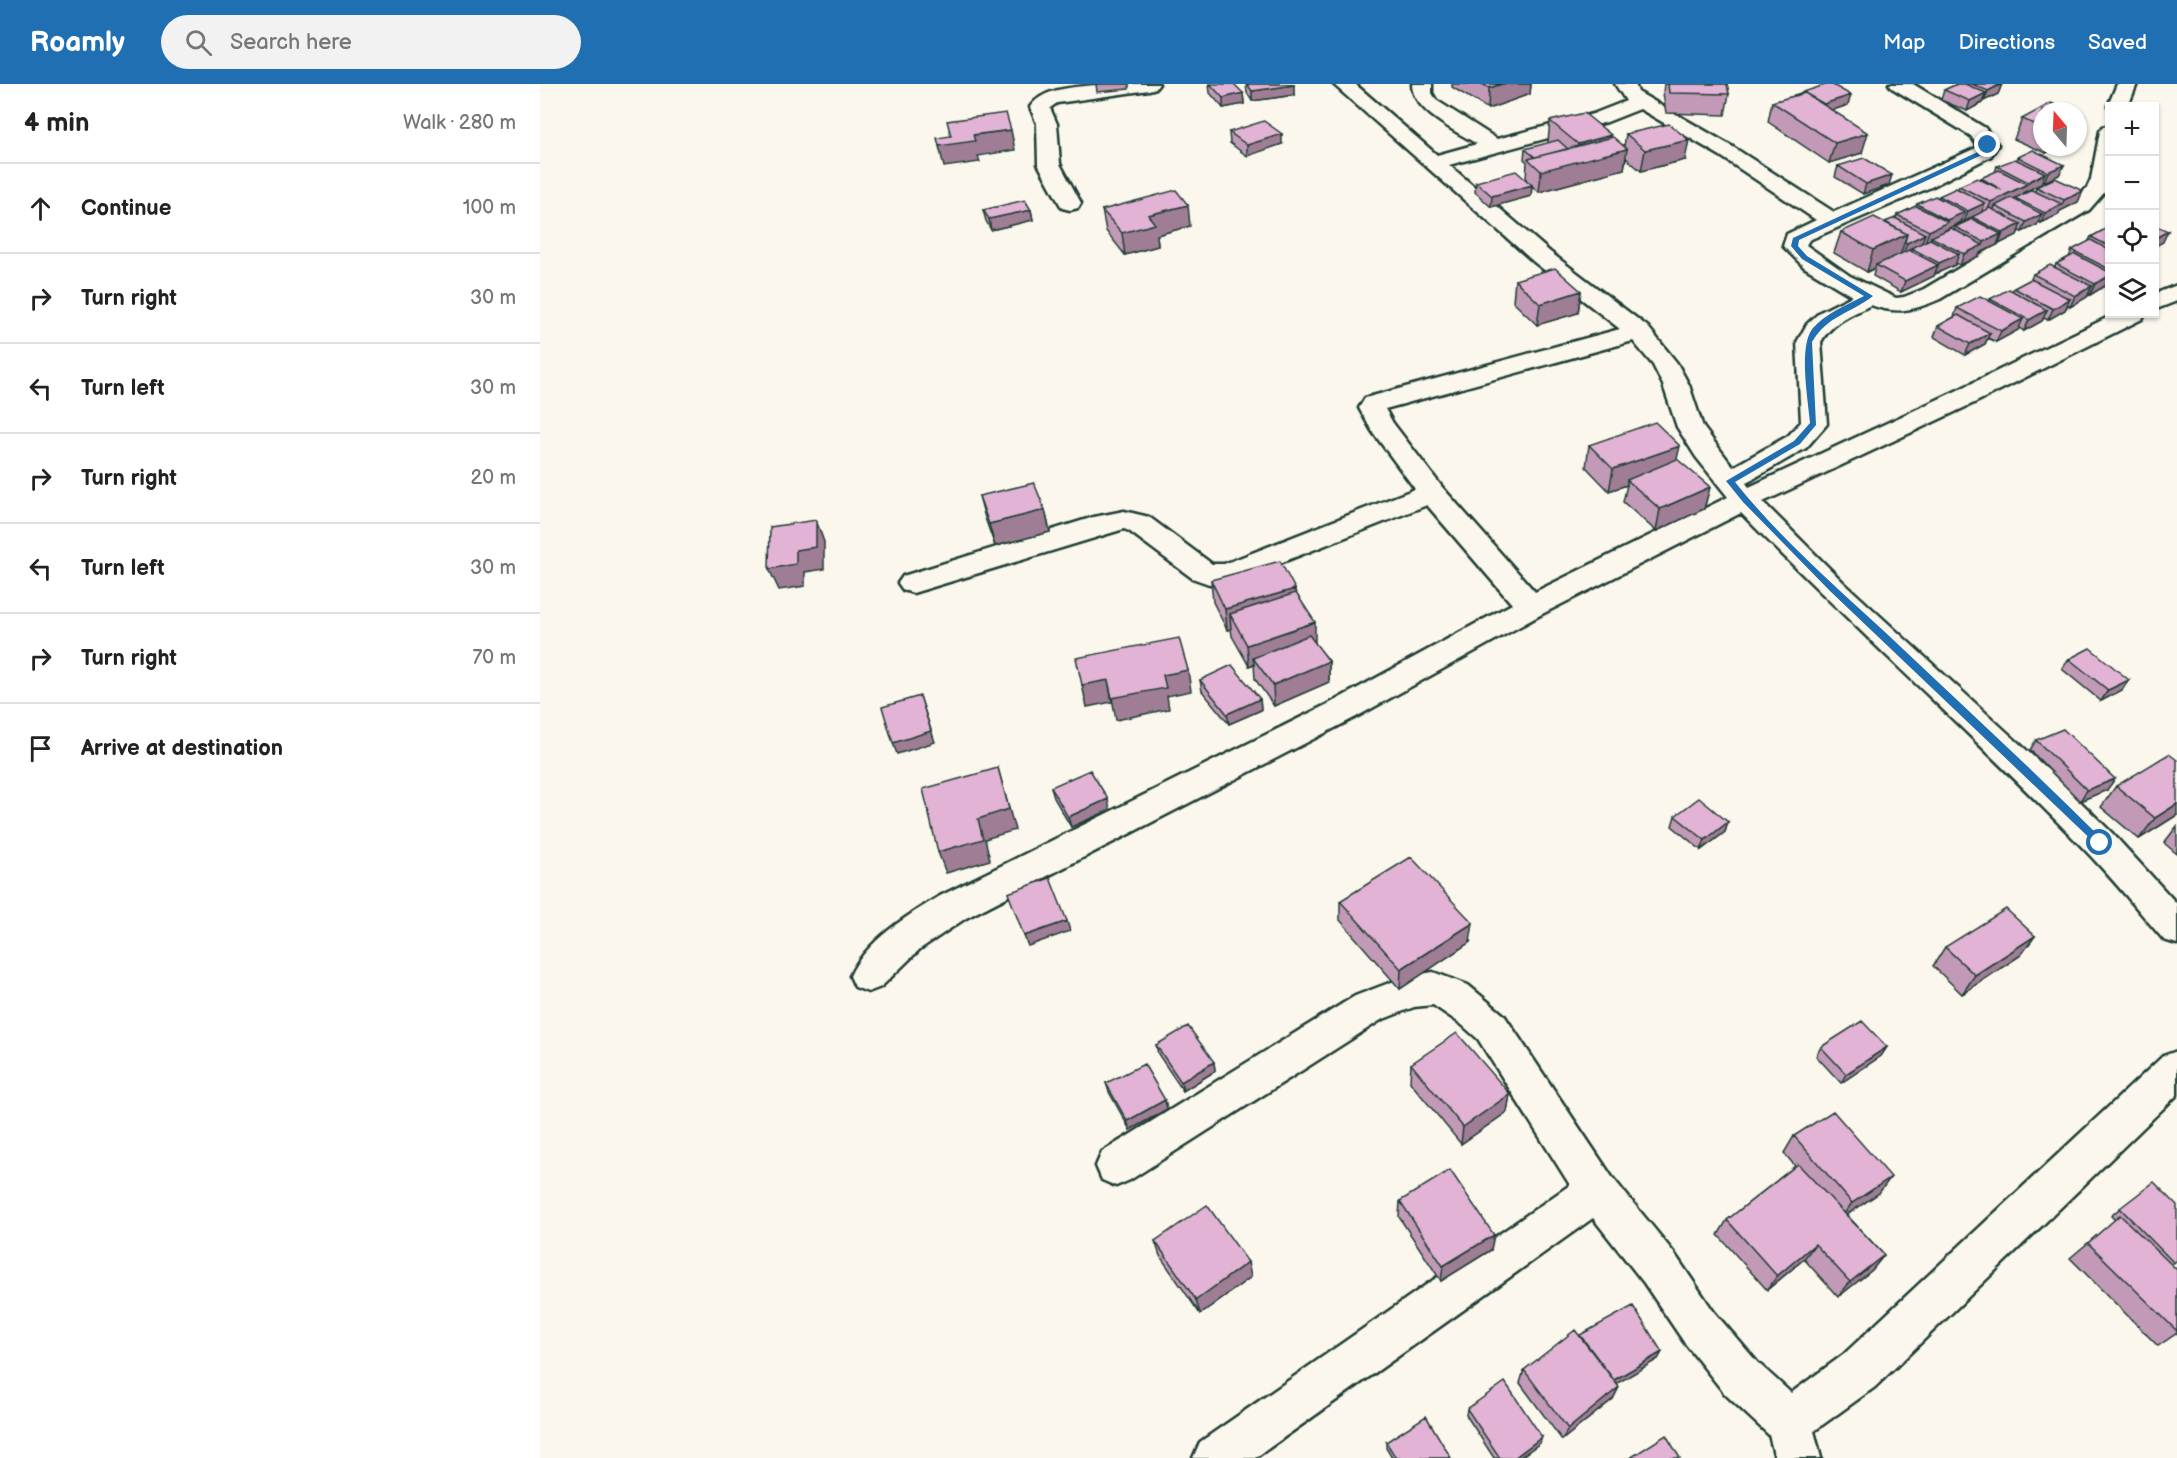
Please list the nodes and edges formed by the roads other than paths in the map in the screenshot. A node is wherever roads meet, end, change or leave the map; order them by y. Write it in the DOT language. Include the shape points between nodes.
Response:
graph roads {
  1 [pos="1149,84"];
  2 [pos="1342,84"];
  3 [pos="1422,84"];
  4 [pos="1625,84"];
  5 [pos="1899,84"];
  6 [pos="2127,84"];
  7 [pos="1641,102"];
  8 [pos="2120,102"];
  9 [pos="1494,146"];
  10 [pos="2105,149"];
  11 [pos="1433,163"];
  12 [pos="1070,203"];
  13 [pos="1832,221"];
  14 [pos="2177,292"];
  15 [pos="1869,296"];
  16 [pos="2159,301"];
  17 [pos="2125,318"];
  18 [pos="1639,332"];
  19 [pos="1738,491"];
  20 [pos="1432,493"];
  21 [pos="913,583"];
  22 [pos="1531,607"];
  23 [pos="2177,929"];
  24 [pos="868,976"];
  25 [pos="2177,1069"];
  26 [pos="1116,1166"];
  27 [pos="1597,1191"];
  28 [pos="1793,1440"];
  29 [pos="1216,1458"];
  1 -- 12 [label="street" via="1059,97 1040,107 1047,124 1049,165"];
  2 -- 11 [label="street"];
  3 -- 9 [label="street" via="1429,104"];
  4 -- 7 [label="street" via="1627,92"];
  5 -- 13 [label="street" via="1978,132 1988,145 1984,152 1923,182"];
  6 -- 8 [label="street"];
  7 -- 9 [label="street" via="1600,118"];
  7 -- 13 [label="street" via="1726,151"];
  9 -- 11 [label="street"];
  10 -- 15 [label="street" via="2097,190 2080,205 1910,304 1887,303"];
  11 -- 18 [label="street" via="1542,257"];
  13 -- 15 [label="street" via="1801,235 1794,246 1804,257"];
  14 -- 16 [label="street"];
  15 -- 19 [label="street" via="1829,317 1809,342 1814,424"];
  17 -- 19 [label="street" via="1965,397"];
  18 -- 19 [label="street" via="1676,385 1690,428"];
  18 -- 20 [label="street" via="1374,404 1373,413"];
  19 -- 22 [label="street" via="1691,525"];
  19 -- 23 [label="street" via="1842,597 2036,779"];
  20 -- 21 [label="street" via="1227,574 1202,571 1139,524 1124,520"];
  20 -- 22 [label="street"];
  22 -- 24 [label="street" via="1345,709 953,907 893,950"];
  25 -- 28 [label="street" via="1859,1371"];
  26 -- 27 [label="street" via="1368,1008 1414,990 1441,990 1491,1027"];
  27 -- 28 [label="street" via="1659,1268 1699,1327"];
  27 -- 29 [label="street"];
}
